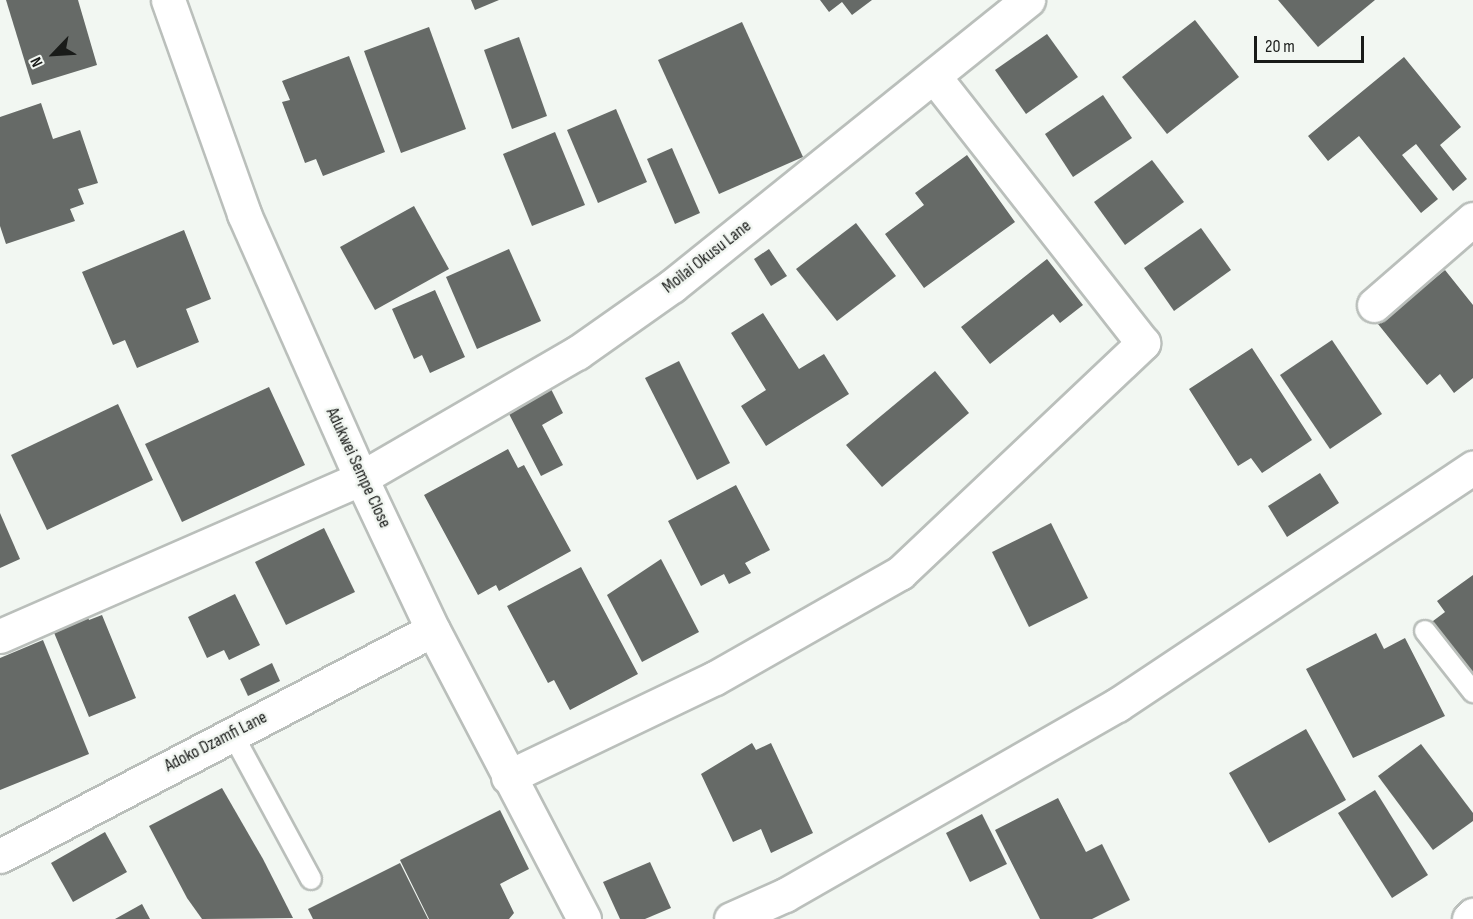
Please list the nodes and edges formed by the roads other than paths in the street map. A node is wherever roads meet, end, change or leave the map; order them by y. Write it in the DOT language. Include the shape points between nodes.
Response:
graph roads {
  1 [pos="168,0"];
  2 [pos="1028,0"];
  3 [pos="934,76"];
  4 [pos="1473,219"];
  5 [pos="1374,305"];
  6 [pos="1473,468"];
  7 [pos="362,478"];
  8 [pos="433,630"];
  9 [pos="1425,631"];
  10 [pos="0,636"];
  11 [pos="1473,692"];
  12 [pos="232,733"];
  13 [pos="508,777"];
  14 [pos="0,856"];
  15 [pos="311,879"];
  16 [pos="1473,915"];
  17 [pos="584,919"];
  18 [pos="731,919"];
  19 [pos="1469,919"];
  1 -- 7 [label="street, Adukwei Sempe Close" via="244,214"];
  2 -- 3 [label="street, Moilai Okusu Lane"];
  3 -- 7 [label="street, Moilai Okusu Lane" via="672,286 587,346"];
  3 -- 13 [label="street" via="1143,343 900,573 715,678"];
  4 -- 5 [label="street"];
  6 -- 18 [label="street" via="1117,705 785,895"];
  7 -- 8 [label="street, Adukwei Sempe Close"];
  7 -- 10 [label="street, Moilai Okusu Lane"];
  8 -- 12 [label="street, Adoko Dzamfi Lane"];
  8 -- 13 [label="street, Adukwei Sempe Close"];
  9 -- 11 [label="lane"];
  12 -- 14 [label="street, Adoko Dzamfi Lane"];
  12 -- 15 [label="lane"];
  13 -- 17 [label="street, Adukwei Sempe Close"];
  16 -- 19 [label="street"];
}
